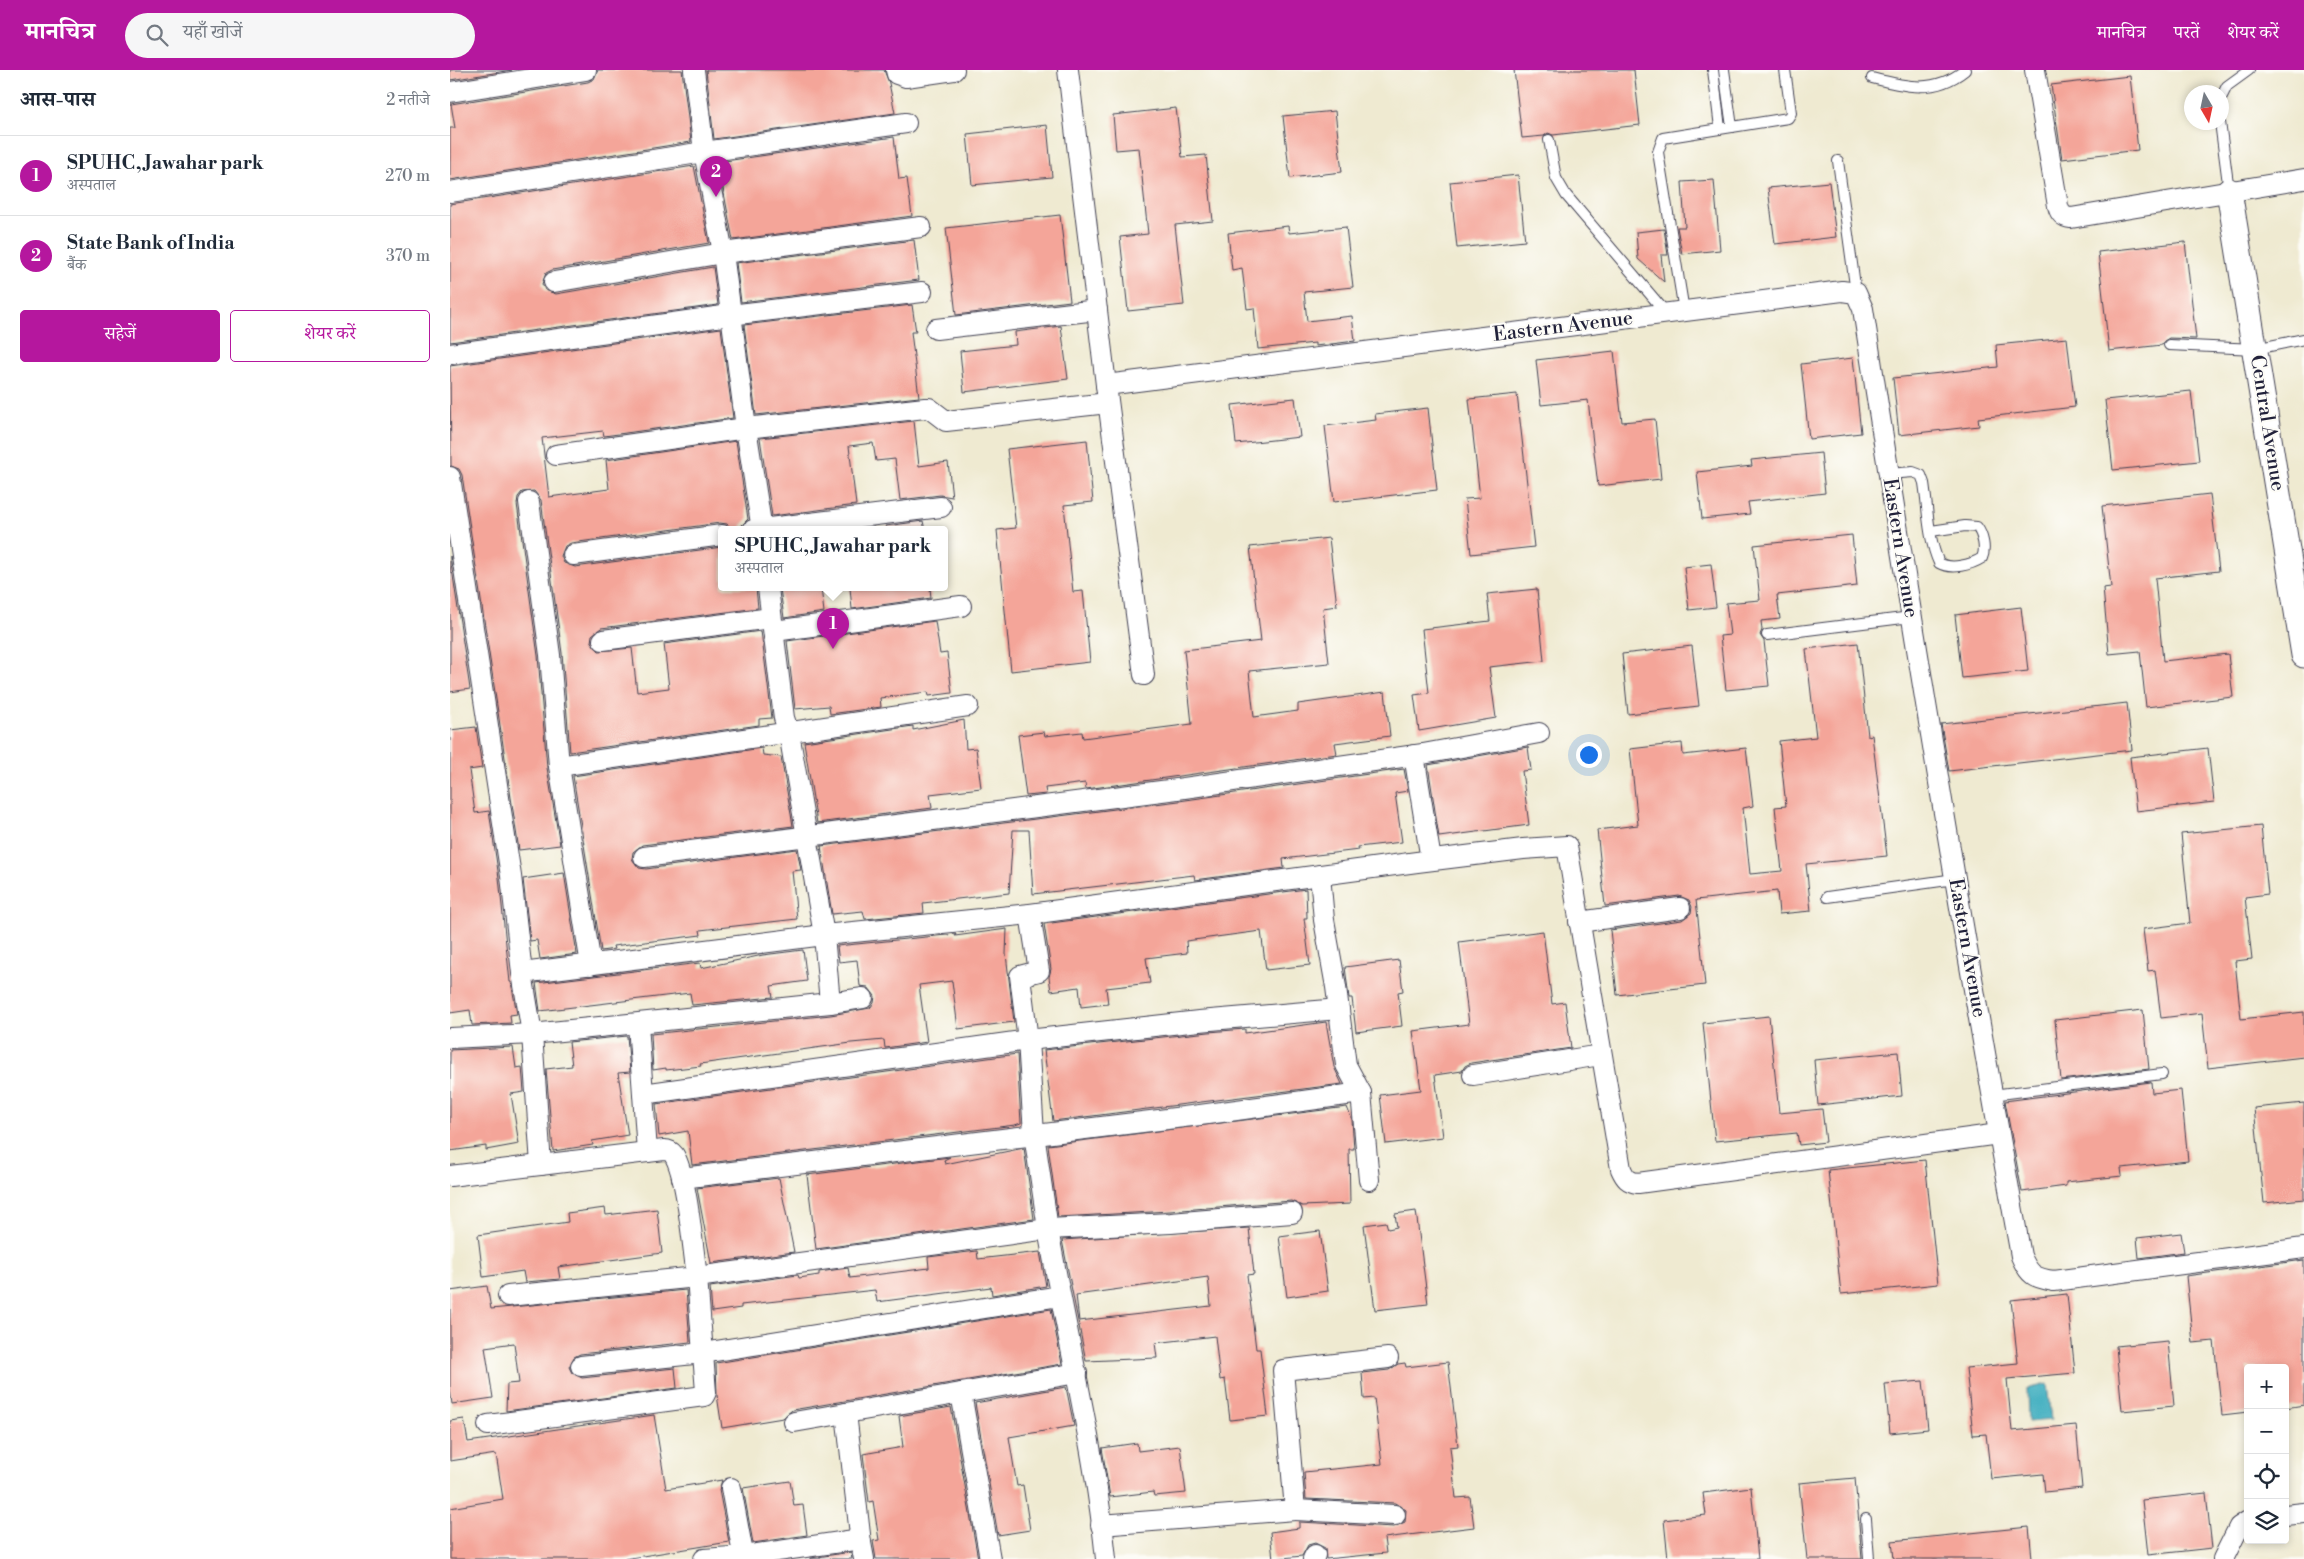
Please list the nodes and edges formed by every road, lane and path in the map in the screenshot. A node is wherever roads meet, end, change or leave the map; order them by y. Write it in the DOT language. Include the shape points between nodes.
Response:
graph roads {
  1 [pos="586,70"];
  2 [pos="694,70"];
  3 [pos="896,70"];
  4 [pos="954,70"];
  5 [pos="1068,70"];
  6 [pos="1713,70"];
  7 [pos="1724,70"];
  8 [pos="1785,70"];
  9 [pos="1966,70"];
  10 [pos="2036,70"];
  11 [pos="2249,70"];
  12 [pos="1872,78"];
  13 [pos="2228,85"];
  14 [pos="450,92"];
  15 [pos="906,123"];
  16 [pos="1732,127"];
  17 [pos="1720,128"];
  18 [pos="2221,130"];
  19 [pos="1549,140"];
  20 [pos="704,152"];
  21 [pos="1838,161"];
  22 [pos="2304,179"];
  23 [pos="2229,190"];
  24 [pos="450,192"];
  25 [pos="922,227"];
  26 [pos="723,253"];
  27 [pos="554,282"];
  28 [pos="922,292"];
  29 [pos="1856,293"];
  30 [pos="1097,310"];
  31 [pos="1676,312"];
  32 [pos="730,316"];
  33 [pos="936,329"];
  34 [pos="2304,339"];
  35 [pos="2169,345"];
  36 [pos="2255,349"];
  37 [pos="450,354"];
  38 [pos="1107,394"];
  39 [pos="746,428"];
  40 [pos="556,454"];
  41 [pos="1889,474"];
  42 [pos="450,477"];
  43 [pos="529,502"];
  44 [pos="941,506"];
  45 [pos="758,526"];
  46 [pos="789,526"];
  47 [pos="1931,530"];
  48 [pos="718,536"];
  49 [pos="573,555"];
  50 [pos="2297,566"];
  51 [pos="768,591"];
  52 [pos="961,606"];
  53 [pos="1911,617"];
  54 [pos="772,625"];
  55 [pos="1767,635"];
  56 [pos="603,640"];
  57 [pos="2304,655"];
  58 [pos="1144,675"];
  59 [pos="968,706"];
  60 [pos="789,733"];
  61 [pos="1539,733"];
  62 [pos="1414,755"];
  63 [pos="559,766"];
  64 [pos="807,837"];
  65 [pos="644,857"];
  66 [pos="1431,860"];
  67 [pos="1320,875"];
  68 [pos="1956,879"];
  69 [pos="1827,897"];
  70 [pos="1680,908"];
  71 [pos="1030,914"];
  72 [pos="1579,922"];
  73 [pos="824,935"];
  74 [pos="591,965"];
  75 [pos="522,973"];
  76 [pos="863,998"];
  77 [pos="830,1003"];
  78 [pos="1339,1009"];
  79 [pos="638,1024"];
  80 [pos="532,1034"];
  81 [pos="450,1038"];
  82 [pos="1028,1040"];
  83 [pos="1602,1054"];
  84 [pos="2162,1074"];
  85 [pos="1473,1075"];
  86 [pos="1361,1093"];
  87 [pos="643,1094"];
  88 [pos="1992,1095"];
  89 [pos="1034,1134"];
  90 [pos="1999,1134"];
  91 [pos="648,1152"];
  92 [pos="541,1165"];
  93 [pos="450,1176"];
  94 [pos="682,1178"];
  95 [pos="1369,1180"];
  96 [pos="1292,1212"];
  97 [pos="1048,1229"];
  98 [pos="2304,1248"];
  99 [pos="697,1277"];
  100 [pos="508,1296"];
  101 [pos="1060,1296"];
  102 [pos="703,1352"];
  103 [pos="1388,1358"];
  104 [pos="581,1366"];
  105 [pos="1077,1373"];
  106 [pos="961,1393"];
  107 [pos="846,1413"];
  108 [pos="794,1422"];
  109 [pos="488,1425"];
  110 [pos="731,1488"];
  111 [pos="1295,1510"];
  112 [pos="2304,1513"];
  113 [pos="1396,1515"];
  114 [pos="2289,1515"];
  115 [pos="1866,1519"];
  116 [pos="2244,1524"];
  117 [pos="1101,1525"];
  118 [pos="862,1551"];
  119 [pos="744,1557"];
  120 [pos="704,1559"];
  121 [pos="990,1559"];
  122 [pos="1106,1559"];
  123 [pos="1869,1559"];
  124 [pos="2223,1559"];
  1 -- 14 [label="street"];
  2 -- 20 [label="street"];
  3 -- 4 [label="street" via="897,74 906,77"];
  5 -- 30 [label="street"];
  6 -- 17 [label="lane"];
  7 -- 16 [label="lane"];
  8 -- 16 [label="lane" via="1791,113 1788,118"];
  9 -- 12 [label="lane" via="1951,81 1923,87"];
  10 -- 23 [label="street" via="2058,206 2065,217"];
  11 -- 13 [label="lane"];
  15 -- 20 [label="street"];
  16 -- 17 [label="lane"];
  17 -- 31 [label="lane" via="1662,138 1658,148"];
  18 -- 23 [label="lane"];
  19 -- 31 [label="lane" via="1556,178 1566,195"];
  20 -- 24 [label="street"];
  20 -- 26 [label="street"];
  21 -- 29 [label="lane"];
  22 -- 23 [label="street"];
  23 -- 36 [label="street, Central Avenue"];
  25 -- 26 [label="street"];
  26 -- 27 [label="street"];
  26 -- 32 [label="street"];
  28 -- 32 [label="street"];
  29 -- 31 [label="street, Eastern Avenue" via="1842,291"];
  29 -- 41 [label="street, Eastern Avenue" via="1863,309"];
  30 -- 33 [label="street"];
  30 -- 38 [label="street"];
  31 -- 38 [label="street, Eastern Avenue"];
  32 -- 37 [label="street"];
  32 -- 39 [label="street"];
  34 -- 36 [label="lane"];
  35 -- 36 [label="lane"];
  36 -- 50 [label="street, Central Avenue"];
  38 -- 39 [label="street, Eastern Avenue" via="946,421 929,408 924,408"];
  38 -- 58 [label="street"];
  39 -- 40 [label="street, Eastern Avenue"];
  39 -- 45 [label="street"];
  41 -- 47 [label="lane" via="1913,472 1921,475"];
  41 -- 53 [label="street, Eastern Avenue"];
  42 -- 75 [label="street" via="511,876"];
  43 -- 63 [label="street" via="550,655"];
  44 -- 46 [label="street"];
  47 -- 47 [label="lane" via="1939,564 1958,566 1982,558 1984,544 1977,527"];
  48 -- 49 [label="street"];
  50 -- 57 [label="street, Central Avenue"];
  51 -- 54 [label="street"];
  52 -- 54 [label="street"];
  53 -- 55 [label="lane"];
  53 -- 68 [label="street, Eastern Avenue"];
  54 -- 56 [label="street"];
  54 -- 60 [label="street" via="784,718"];
  59 -- 60 [label="street"];
  60 -- 63 [label="street"];
  60 -- 64 [label="street"];
  61 -- 62 [label="street"];
  62 -- 64 [label="street"];
  62 -- 66 [label="street"];
  63 -- 74 [label="street"];
  64 -- 65 [label="street"];
  64 -- 73 [label="street"];
  66 -- 67 [label="street"];
  66 -- 72 [label="street" via="1567,846"];
  67 -- 71 [label="street"];
  67 -- 78 [label="street"];
  68 -- 69 [label="lane"];
  68 -- 88 [label="street, Eastern Avenue"];
  70 -- 72 [label="street"];
  71 -- 73 [label="street"];
  71 -- 82 [label="street" via="1040,971 1020,976"];
  72 -- 83 [label="street"];
  73 -- 74 [label="street"];
  73 -- 77 [label="street"];
  74 -- 75 [label="street"];
  75 -- 80 [label="street"];
  76 -- 77 [label="street"];
  77 -- 79 [label="street"];
  78 -- 82 [label="street"];
  78 -- 86 [label="street" via="1346,1064"];
  79 -- 80 [label="street"];
  79 -- 87 [label="street"];
  80 -- 81 [label="street"];
  80 -- 92 [label="street"];
  82 -- 87 [label="street"];
  82 -- 89 [label="street"];
  83 -- 85 [label="street"];
  83 -- 90 [label="street" via="1621,1169 1630,1182"];
  84 -- 88 [label="lane"];
  86 -- 89 [label="street"];
  86 -- 95 [label="street"];
  87 -- 91 [label="street"];
  88 -- 90 [label="street, Eastern Avenue"];
  89 -- 94 [label="street"];
  89 -- 97 [label="street"];
  90 -- 98 [label="street, Eastern Avenue" via="2021,1256 2027,1271 2038,1279 2054,1281"];
  91 -- 92 [label="street"];
  91 -- 94 [label="street" via="669,1150"];
  92 -- 93 [label="street"];
  94 -- 99 [label="street"];
  96 -- 97 [label="street" via="1171,1223"];
  97 -- 99 [label="street"];
  97 -- 101 [label="street"];
  99 -- 100 [label="street"];
  99 -- 102 [label="street"];
  101 -- 102 [label="street"];
  101 -- 105 [label="street"];
  102 -- 104 [label="street"];
  102 -- 109 [label="street" via="706,1392 701,1398"];
  103 -- 111 [label="street" via="1283,1370"];
  105 -- 106 [label="street"];
  105 -- 117 [label="street"];
  106 -- 107 [label="street"];
  106 -- 121 [label="street"];
  107 -- 108 [label="street"];
  107 -- 118 [label="street"];
  110 -- 119 [label="street"];
  111 -- 113 [label="street"];
  111 -- 117 [label="street"];
  112 -- 114 [label="street"];
  115 -- 123 [label="lane"];
  116 -- 124 [label="street" via="2239,1527"];
  117 -- 122 [label="street"];
  118 -- 119 [label="street" via="854,1540"];
  119 -- 120 [label="street"];
}
